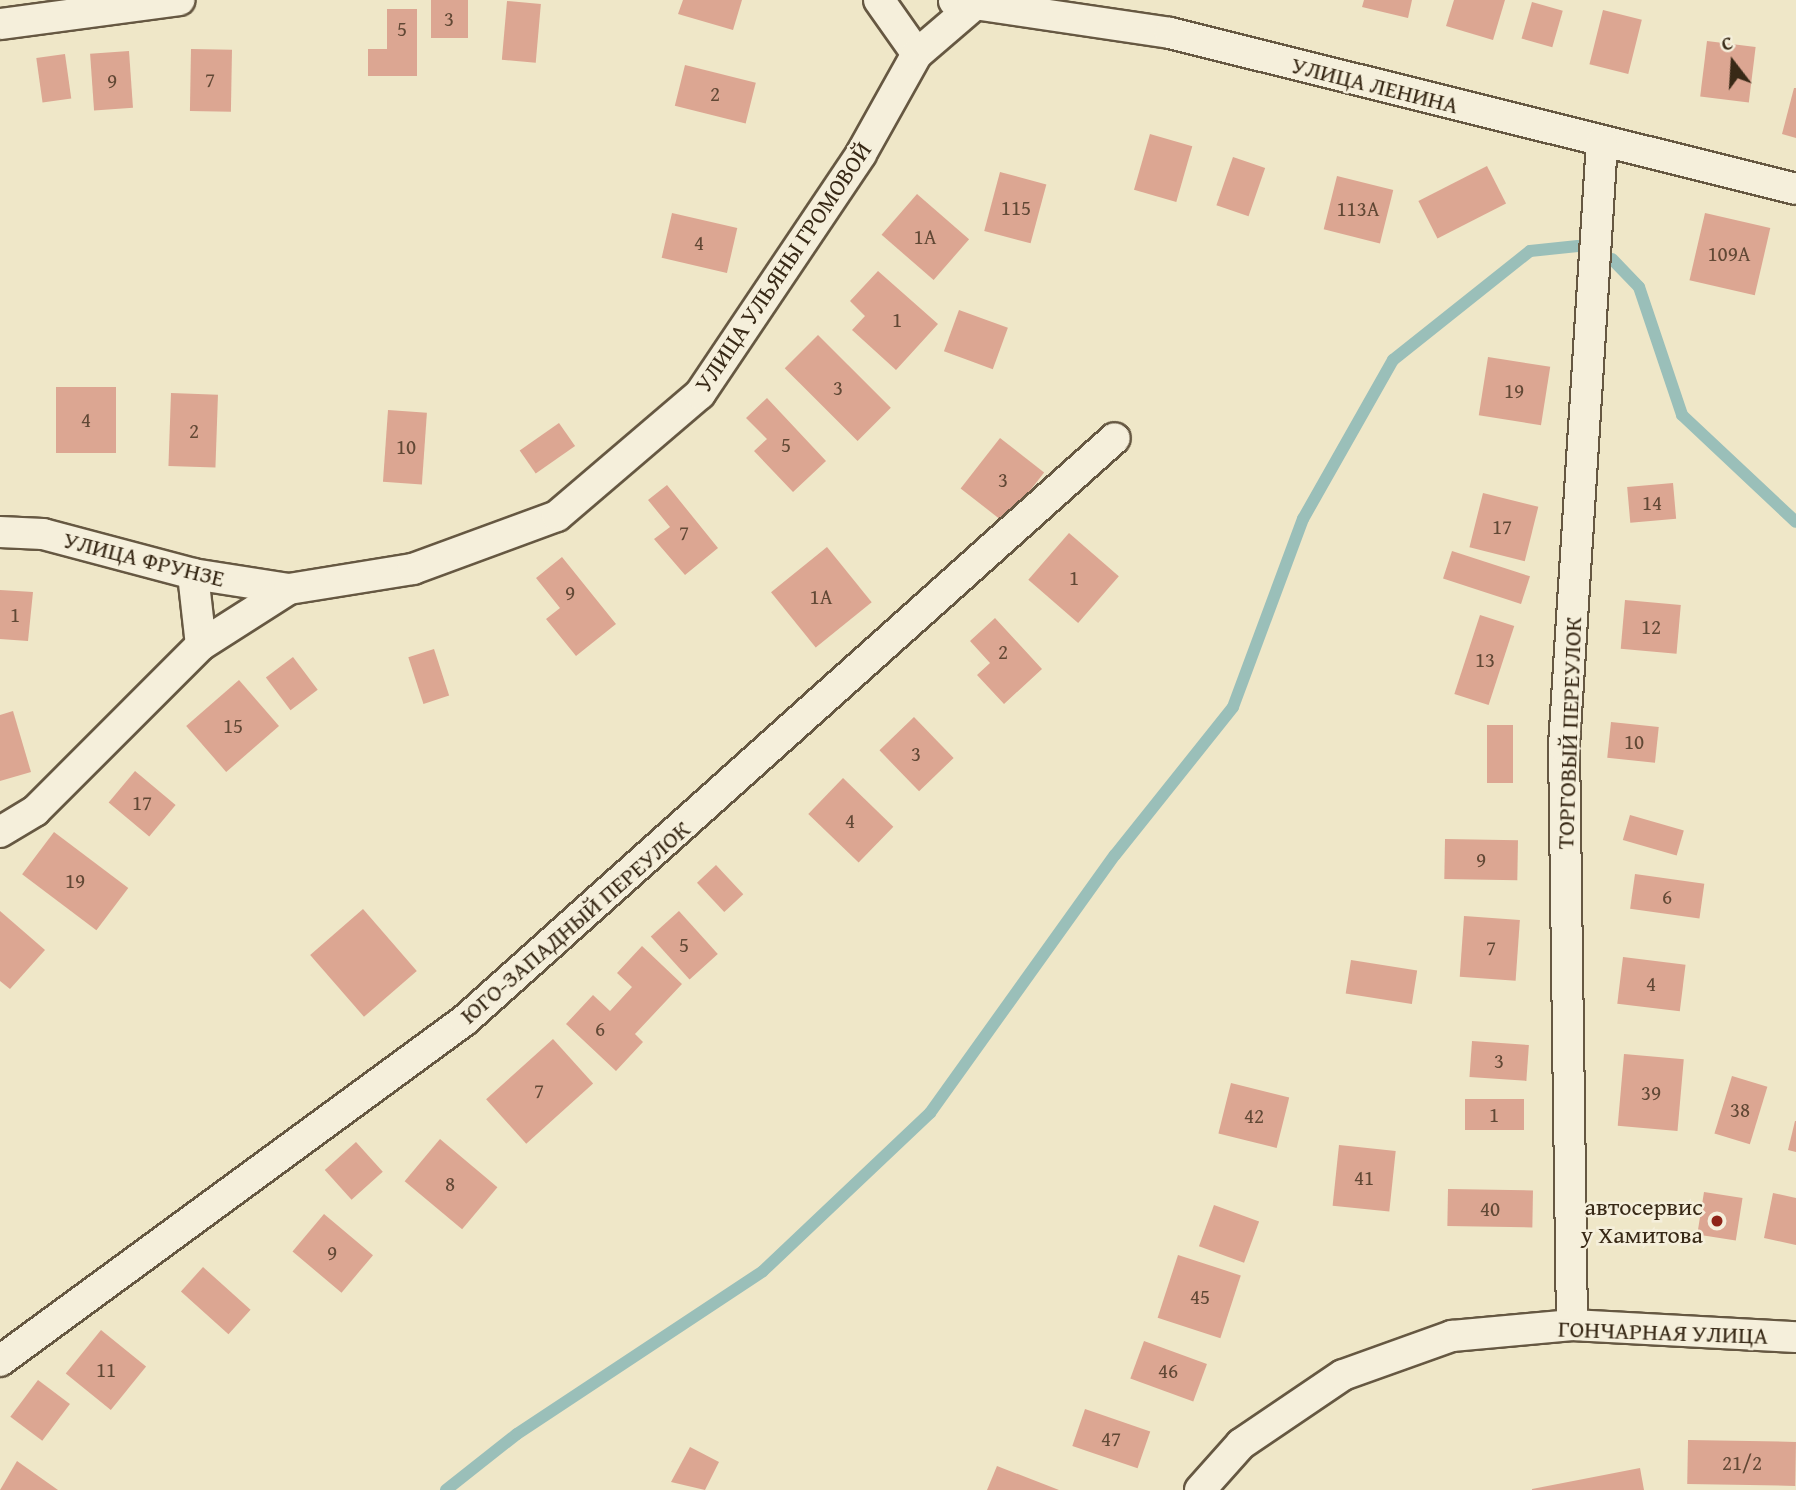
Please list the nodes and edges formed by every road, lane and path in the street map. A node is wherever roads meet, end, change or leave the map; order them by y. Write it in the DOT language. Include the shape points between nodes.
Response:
graph roads {
  1 [pos="179,0"];
  2 [pos="878,0"];
  3 [pos="962,3"];
  4 [pos="0,24"];
  5 [pos="917,54"];
  6 [pos="1602,142"];
  7 [pos="1796,189"];
  8 [pos="1115,438"];
  9 [pos="0,532"];
  10 [pos="193,574"];
  11 [pos="289,589"];
  12 [pos="201,645"];
  13 [pos="0,832"];
  14 [pos="1572,1325"];
  15 [pos="1796,1337"];
  16 [pos="0,1361"];
  17 [pos="1200,1490"];
  1 -- 4 [label="street"];
  2 -- 5 [label="street"];
  3 -- 5 [label="street, УЛИЦА УЛЬЯНЫ ГРОМОВОЙ"];
  3 -- 6 [label="street, УЛИЦА ЛЕНИНА" via="1170,33"];
  5 -- 11 [label="street, УЛИЦА УЛЬЯНЫ ГРОМОВОЙ" via="861,153 700,394 557,516 413,569"];
  6 -- 7 [label="street, УЛИЦА ЛЕНИНА"];
  6 -- 14 [label="street, ТОРГОВЫЙ ПЕРЕУЛОК" via="1564,746"];
  8 -- 16 [label="street, ЮГО-ЗАПАДНЫЙ ПЕРЕУЛОК" via="465,1020"];
  9 -- 10 [label="street, УЛИЦА ФРУНЗЕ" via="43,534"];
  10 -- 11 [label="street, УЛИЦА ФРУНЗЕ"];
  10 -- 12 [label="street"];
  11 -- 12 [label="street, УЛИЦА УЛЬЯНЫ ГРОМОВОЙ"];
  12 -- 13 [label="street, УЛИЦА УЛЬЯНЫ ГРОМОВОЙ" via="35,811"];
  14 -- 15 [label="street, ГОНЧАРНАЯ УЛИЦА"];
  14 -- 17 [label="street, ГОНЧАРНАЯ УЛИЦА" via="1452,1336 1343,1375 1241,1444"];
}
